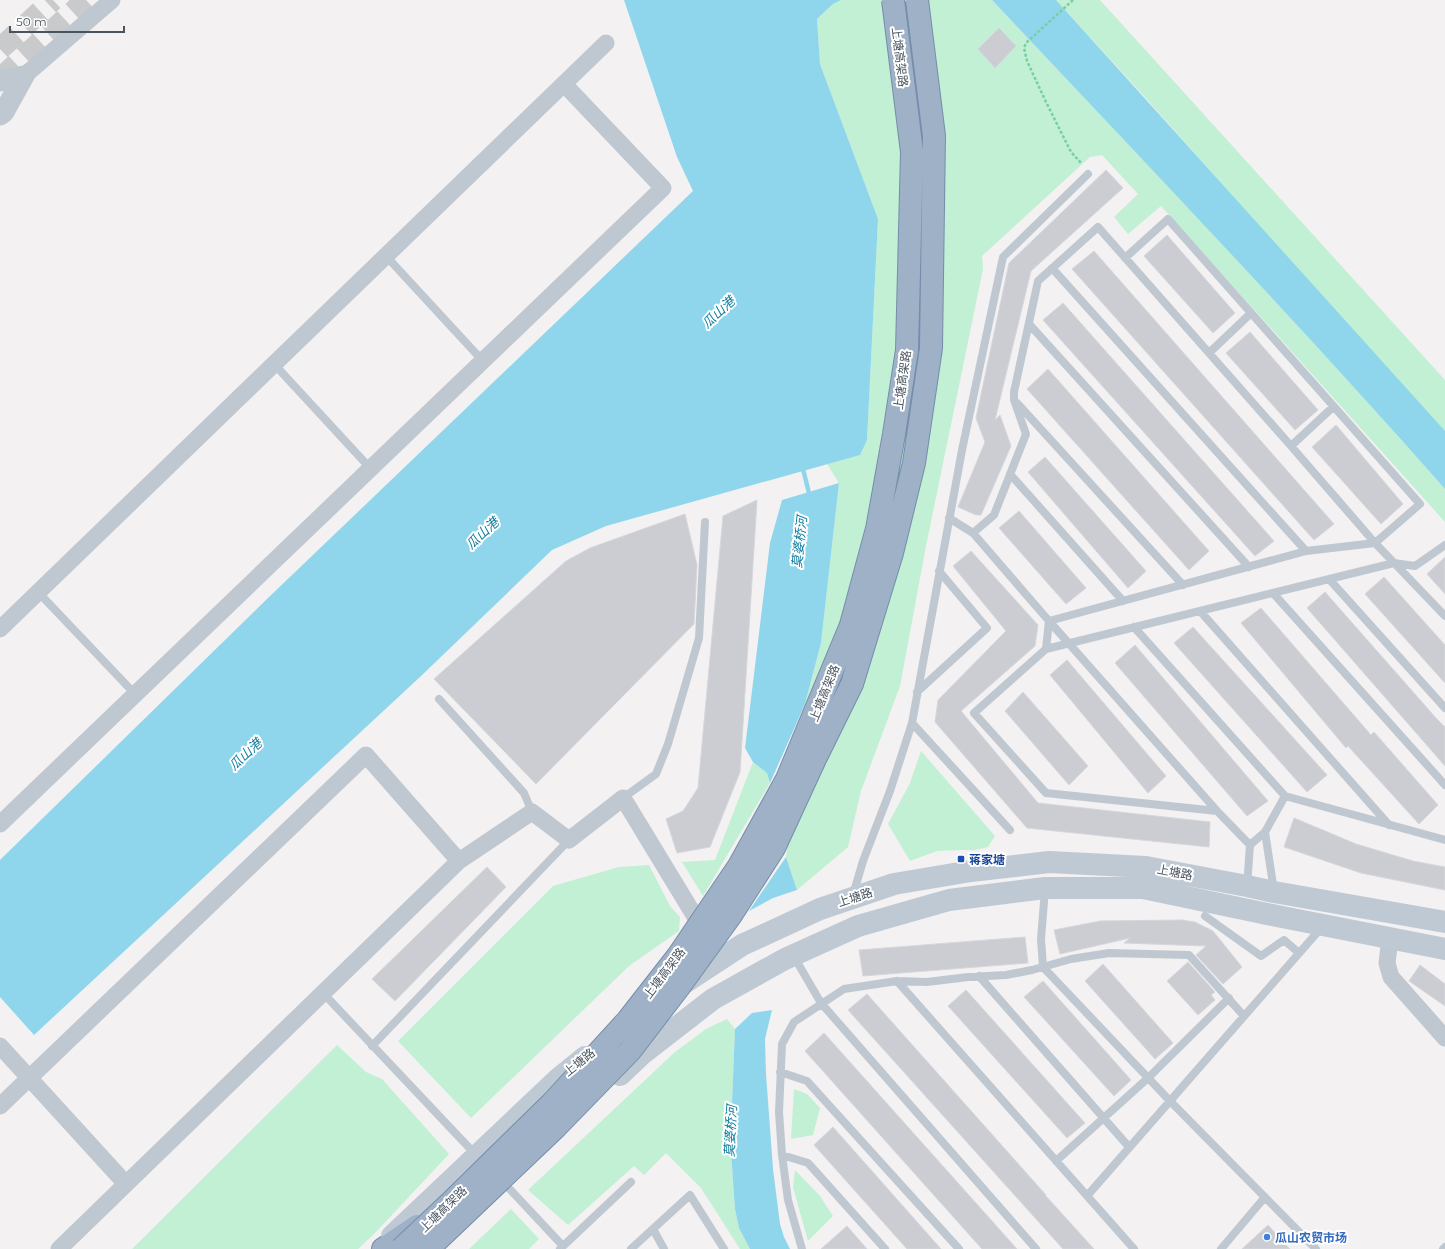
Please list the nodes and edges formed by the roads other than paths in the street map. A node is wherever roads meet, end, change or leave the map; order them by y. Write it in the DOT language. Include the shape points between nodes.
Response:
graph roads {
  1 [pos="112,0"];
  2 [pos="893,0"];
  3 [pos="917,0"];
  4 [pos="606,43"];
  5 [pos="24,76"];
  6 [pos="0,81"];
  7 [pos="564,84"];
  8 [pos="0,115"];
  9 [pos="1088,174"];
  10 [pos="386,256"];
  11 [pos="1125,258"];
  12 [pos="1052,268"];
  13 [pos="1250,314"];
  14 [pos="1029,324"];
  15 [pos="1209,353"];
  16 [pos="482,360"];
  17 [pos="274,364"];
  18 [pos="1014,400"];
  19 [pos="1333,408"];
  20 [pos="1291,446"];
  21 [pos="370,468"];
  22 [pos="1010,474"];
  23 [pos="949,518"];
  24 [pos="705,522"];
  25 [pos="973,533"];
  26 [pos="1375,543"];
  27 [pos="1445,545"];
  28 [pos="1306,551"];
  29 [pos="1394,563"];
  30 [pos="1249,567"];
  31 [pos="939,571"];
  32 [pos="1329,579"];
  33 [pos="1182,586"];
  34 [pos="38,592"];
  35 [pos="1273,593"];
  36 [pos="1123,601"];
  37 [pos="1200,611"];
  38 [pos="1445,616"];
  39 [pos="1049,621"];
  40 [pos="1134,628"];
  41 [pos="0,629"];
  42 [pos="1069,643"];
  43 [pos="1046,649"];
  44 [pos="917,692"];
  45 [pos="135,694"];
  46 [pos="438,698"];
  47 [pos="1445,708"];
  48 [pos="912,723"];
  49 [pos="1445,785"];
  50 [pos="1285,796"];
  51 [pos="623,798"];
  52 [pos="1217,811"];
  53 [pos="532,812"];
  54 [pos="0,824"];
  55 [pos="1390,825"];
  56 [pos="1010,830"];
  57 [pos="1265,832"];
  58 [pos="569,840"];
  59 [pos="1445,840"];
  60 [pos="1250,845"];
  61 [pos="459,861"];
  62 [pos="1247,886"];
  63 [pos="1045,888"];
  64 [pos="1274,892"];
  65 [pos="852,898"];
  66 [pos="1205,916"];
  67 [pos="1445,922"];
  68 [pos="1323,925"];
  69 [pos="1390,938"];
  70 [pos="1445,949"];
  71 [pos="1299,952"];
  72 [pos="793,955"];
  73 [pos="720,959"];
  74 [pos="1043,967"];
  75 [pos="979,976"];
  76 [pos="897,982"];
  77 [pos="323,993"];
  78 [pos="1228,998"];
  79 [pos="821,1004"];
  80 [pos="1244,1016"];
  81 [pos="1445,1038"];
  82 [pos="372,1046"];
  83 [pos="2,1052"];
  84 [pos="780,1072"];
  85 [pos="29,1078"];
  86 [pos="1148,1078"];
  87 [pos="1170,1101"];
  88 [pos="0,1106"];
  89 [pos="1104,1117"];
  90 [pos="1129,1147"];
  91 [pos="782,1155"];
  92 [pos="477,1156"];
  93 [pos="1056,1161"];
  94 [pos="631,1182"];
  95 [pos="504,1183"];
  96 [pos="126,1184"];
  97 [pos="1087,1196"];
  98 [pos="1265,1197"];
  99 [pos="449,1204"];
  100 [pos="653,1229"];
  101 [pos="434,1246"];
  102 [pos="561,1248"];
  103 [pos="59,1249"];
  104 [pos="378,1249"];
  105 [pos="383,1249"];
  106 [pos="401,1249"];
  107 [pos="631,1249"];
  108 [pos="664,1249"];
  109 [pos="724,1249"];
  110 [pos="802,1249"];
  111 [pos="885,1249"];
  112 [pos="959,1249"];
  113 [pos="1036,1249"];
  114 [pos="1134,1249"];
  115 [pos="1221,1249"];
  116 [pos="1316,1249"];
  1 -- 5 [label="street"];
  2 -- 99 [label="highway, 上塘高架路, bridge" via="912,152 907,350 877,529 851,625 787,779 739,866 678,956 623,1026 553,1102"];
  3 -- 101 [label="highway, 上塘高架路, bridge" via="934,136 931,348 914,463 892,553 852,684 774,848 731,915 679,987 630,1051"];
  4 -- 7 [label="street"];
  5 -- 6 [label="street"];
  5 -- 8 [label="street"];
  7 -- 10 [label="street"];
  7 -- 16 [label="street" via="663,188"];
  9 -- 23 [label="lane" via="1003,257"];
  10 -- 16 [label="lane"];
  10 -- 17 [label="street"];
  11 -- 12 [label="lane" via="1098,227"];
  11 -- 13 [label="lane" via="1168,219"];
  11 -- 15 [label="lane"];
  12 -- 14 [label="lane" via="1038,281"];
  12 -- 28 [label="lane"];
  13 -- 15 [label="lane"];
  13 -- 19 [label="lane"];
  14 -- 18 [label="lane"];
  14 -- 30 [label="lane"];
  15 -- 20 [label="lane"];
  16 -- 21 [label="street"];
  17 -- 21 [label="lane"];
  17 -- 34 [label="street"];
  18 -- 22 [label="lane" via="1026,434"];
  18 -- 33 [label="lane"];
  19 -- 20 [label="lane"];
  19 -- 26 [label="lane" via="1420,504"];
  20 -- 26 [label="lane"];
  21 -- 45 [label="street"];
  22 -- 25 [label="lane" via="994,515"];
  22 -- 36 [label="lane"];
  23 -- 25 [label="lane"];
  23 -- 31 [label="lane"];
  24 -- 51 [label="lane" via="699,638 668,744 656,774"];
  25 -- 39 [label="lane"];
  26 -- 28 [label="lane"];
  26 -- 29 [label="lane"];
  27 -- 29 [label="lane" via="1415,566"];
  28 -- 30 [label="lane"];
  29 -- 32 [label="lane"];
  29 -- 38 [label="lane"];
  30 -- 33 [label="lane"];
  31 -- 44 [label="lane"];
  31 -- 44 [label="lane" via="987,628"];
  32 -- 35 [label="lane"];
  32 -- 47 [label="lane"];
  33 -- 36 [label="lane"];
  34 -- 41 [label="street"];
  34 -- 45 [label="lane"];
  35 -- 37 [label="lane"];
  35 -- 49 [label="lane"];
  36 -- 39 [label="lane"];
  37 -- 40 [label="lane"];
  37 -- 55 [label="lane"];
  39 -- 42 [label="lane"];
  39 -- 43 [label="lane"];
  40 -- 42 [label="lane"];
  40 -- 50 [label="lane"];
  42 -- 43 [label="lane"];
  42 -- 52 [label="lane"];
  43 -- 52 [label="lane" via="974,713 1046,793"];
  44 -- 48 [label="lane"];
  45 -- 54 [label="street"];
  46 -- 53 [label="lane" via="524,793"];
  48 -- 56 [label="lane"];
  48 -- 65 [label="lane" via="890,791 862,861"];
  50 -- 55 [label="lane"];
  50 -- 57 [label="lane"];
  51 -- 58 [label="street"];
  51 -- 73 [label="street"];
  52 -- 60 [label="lane"];
  53 -- 58 [label="street"];
  53 -- 61 [label="street"];
  55 -- 59 [label="lane"];
  57 -- 60 [label="lane"];
  57 -- 64 [label="lane"];
  58 -- 82 [label="lane"];
  60 -- 62 [label="lane"];
  61 -- 77 [label="street"];
  61 -- 85 [label="street" via="366,754"];
  62 -- 64 [label="main road, 上塘路"];
  62 -- 65 [label="main road, 上塘路" via="1146,867 1049,862 971,871 902,883"];
  63 -- 68 [label="main road, 上塘路" via="1143,888"];
  63 -- 72 [label="main road, 上塘路" via="949,900 858,926"];
  63 -- 74 [label="lane"];
  64 -- 67 [label="main road, 上塘路"];
  65 -- 73 [label="main road, 上塘路" via="820,909 742,945"];
  66 -- 71 [label="lane" via="1261,956 1284,940"];
  68 -- 69 [label="main road, 上塘路"];
  68 -- 71 [label="lane"];
  69 -- 70 [label="main road, 上塘路"];
  69 -- 81 [label="street" via="1387,963 1391,977"];
  71 -- 80 [label="lane"];
  72 -- 79 [label="lane"];
  72 -- 95 [label="main road, 上塘路" via="713,1000 642,1054"];
  73 -- 92 [label="main road, 上塘路" via="658,999 559,1078"];
  74 -- 75 [label="lane" via="1006,976"];
  74 -- 78 [label="lane" via="1071,959 1109,953 1190,955"];
  74 -- 86 [label="lane"];
  75 -- 76 [label="lane" via="927,982"];
  75 -- 89 [label="lane"];
  76 -- 79 [label="lane" via="844,989"];
  76 -- 93 [label="lane"];
  77 -- 82 [label="lane"];
  77 -- 96 [label="street"];
  78 -- 80 [label="lane"];
  78 -- 86 [label="lane"];
  79 -- 84 [label="lane" via="794,1022 782,1044"];
  79 -- 113 [label="lane"];
  80 -- 87 [label="lane"];
  82 -- 92 [label="lane"];
  83 -- 85 [label="street"];
  84 -- 91 [label="lane" via="778,1112"];
  84 -- 112 [label="lane" via="807,1081"];
  85 -- 88 [label="street"];
  85 -- 96 [label="street"];
  86 -- 87 [label="lane"];
  86 -- 89 [label="lane"];
  87 -- 90 [label="lane"];
  87 -- 98 [label="lane"];
  89 -- 90 [label="lane"];
  89 -- 93 [label="lane"];
  90 -- 97 [label="lane"];
  91 -- 110 [label="lane" via="788,1200"];
  91 -- 111 [label="lane" via="808,1162"];
  92 -- 104 [label="main road, 上塘路"];
  93 -- 97 [label="lane"];
  94 -- 102 [label="lane"];
  95 -- 101 [label="main road, 上塘路"];
  95 -- 102 [label="lane"];
  96 -- 103 [label="street"];
  97 -- 114 [label="lane"];
  98 -- 115 [label="lane"];
  98 -- 116 [label="lane"];
  99 -- 105 [label="highway, bridge"];
  99 -- 106 [label="highway, 上塘高架路, bridge"];
  100 -- 107 [label="lane"];
  100 -- 108 [label="lane"];
  100 -- 109 [label="lane" via="690,1195"];
}
